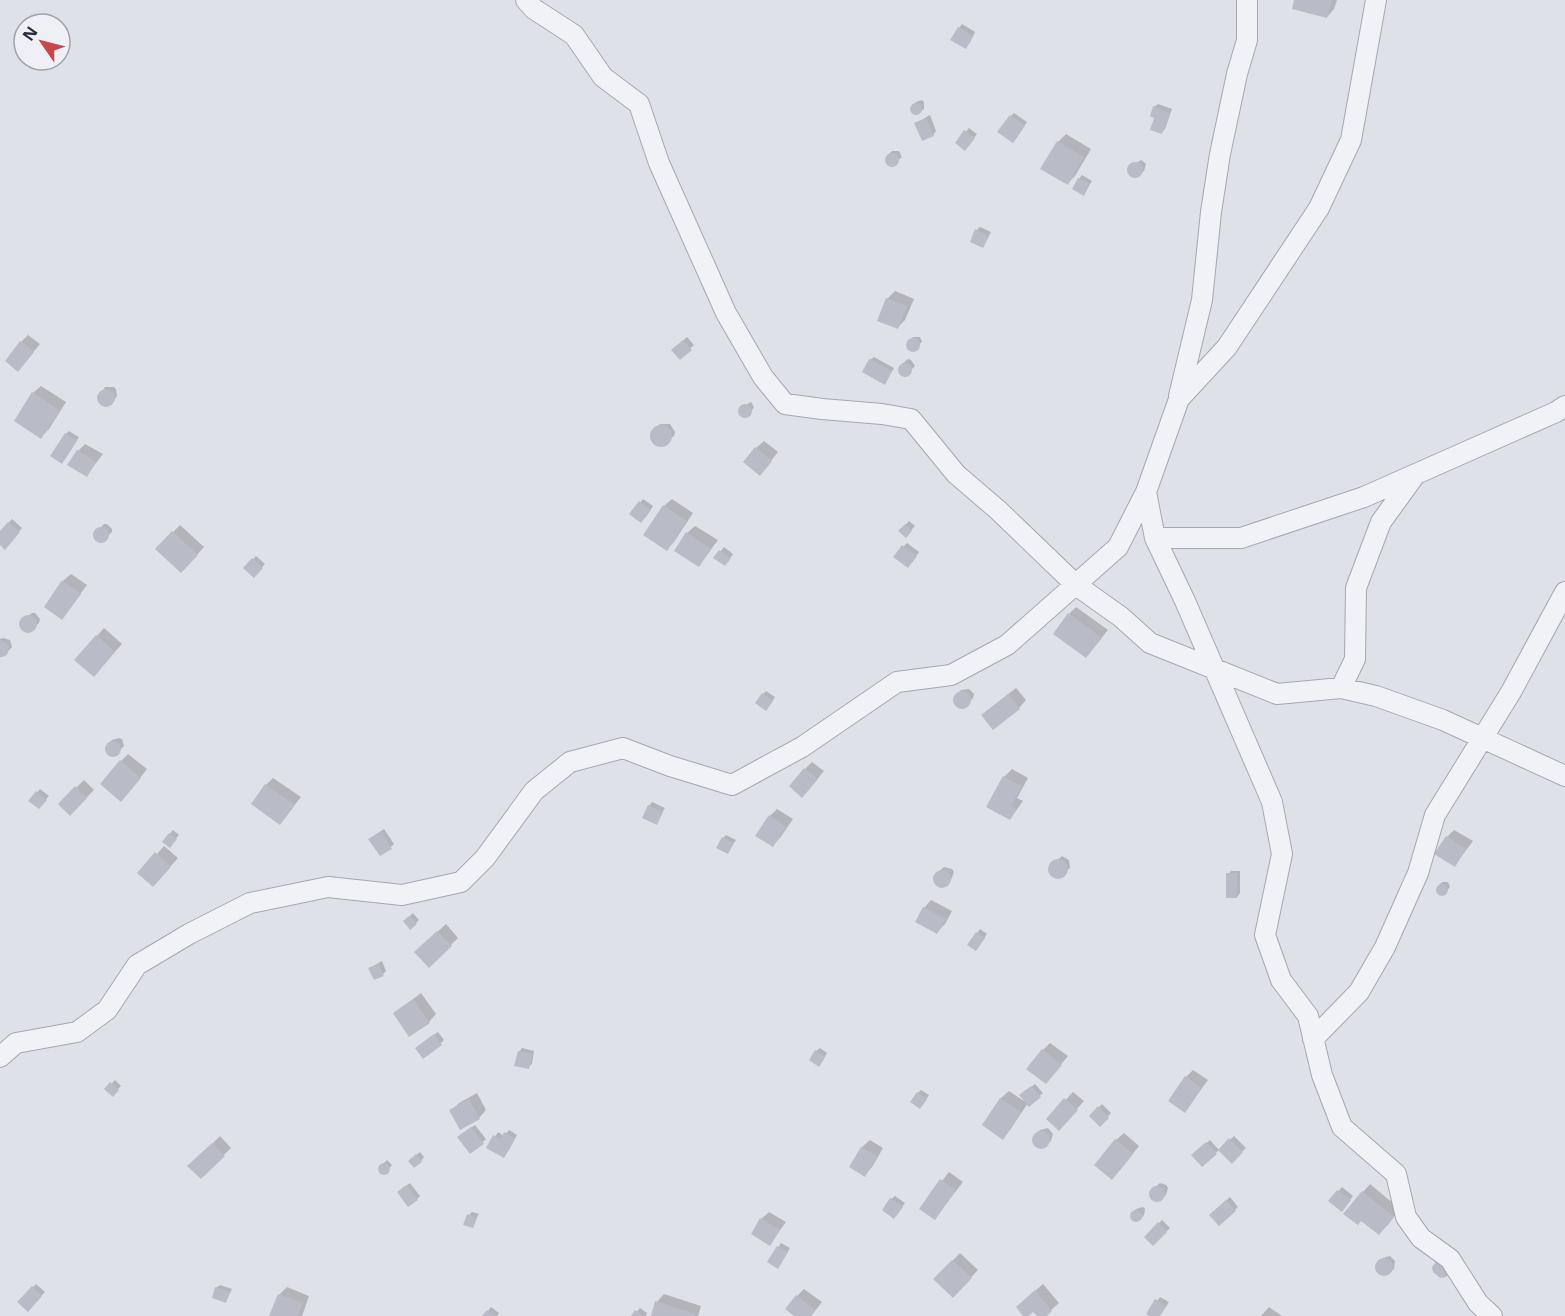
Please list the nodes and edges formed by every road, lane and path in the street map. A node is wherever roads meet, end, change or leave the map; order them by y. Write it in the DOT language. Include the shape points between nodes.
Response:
graph roads {
  1 [pos="526,0"];
  2 [pos="1247,0"];
  3 [pos="1376,0"];
  4 [pos="1179,399"];
  5 [pos="1565,406"];
  6 [pos="1415,474"];
  7 [pos="1146,492"];
  8 [pos="1155,538"];
  9 [pos="1077,585"];
  10 [pos="1565,592"];
  11 [pos="1215,670"];
  12 [pos="1341,688"];
  13 [pos="1482,738"];
  14 [pos="1565,776"];
  15 [pos="1313,1039"];
  16 [pos="0,1057"];
  17 [pos="1492,1316"];
  1 -- 9 [label="street" via="574,35 603,77 639,104 659,163 726,313 763,376 785,404 910,419 956,474"];
  2 -- 4 [label="street" via="1247,40 1220,154 1202,300"];
  3 -- 4 [label="street" via="1351,140 1319,208 1227,347"];
  4 -- 7 [label="street"];
  5 -- 6 [label="street"];
  6 -- 8 [label="street" via="1364,497 1241,538"];
  6 -- 12 [label="street" via="1381,522 1356,588 1354,659"];
  7 -- 8 [label="street"];
  7 -- 9 [label="street" via="1118,548"];
  8 -- 11 [label="street"];
  9 -- 11 [label="street" via="1150,643"];
  9 -- 16 [label="street" via="1007,645 951,675 897,682 802,747 732,785 623,748 570,762 534,791 485,858 461,882 402,895 328,887 250,903 137,965 107,1010 77,1032 16,1043"];
  10 -- 13 [label="street"];
  11 -- 12 [label="street" via="1277,694"];
  11 -- 15 [label="street" via="1272,802 1282,854 1264,935 1281,980 1308,1016"];
  12 -- 13 [label="street" via="1376,696"];
  13 -- 14 [label="street"];
  13 -- 15 [label="street" via="1435,815 1418,873 1385,947 1359,992"];
  15 -- 17 [label="street" via="1322,1076 1342,1127 1396,1174 1406,1217 1421,1238 1450,1258"];
}
